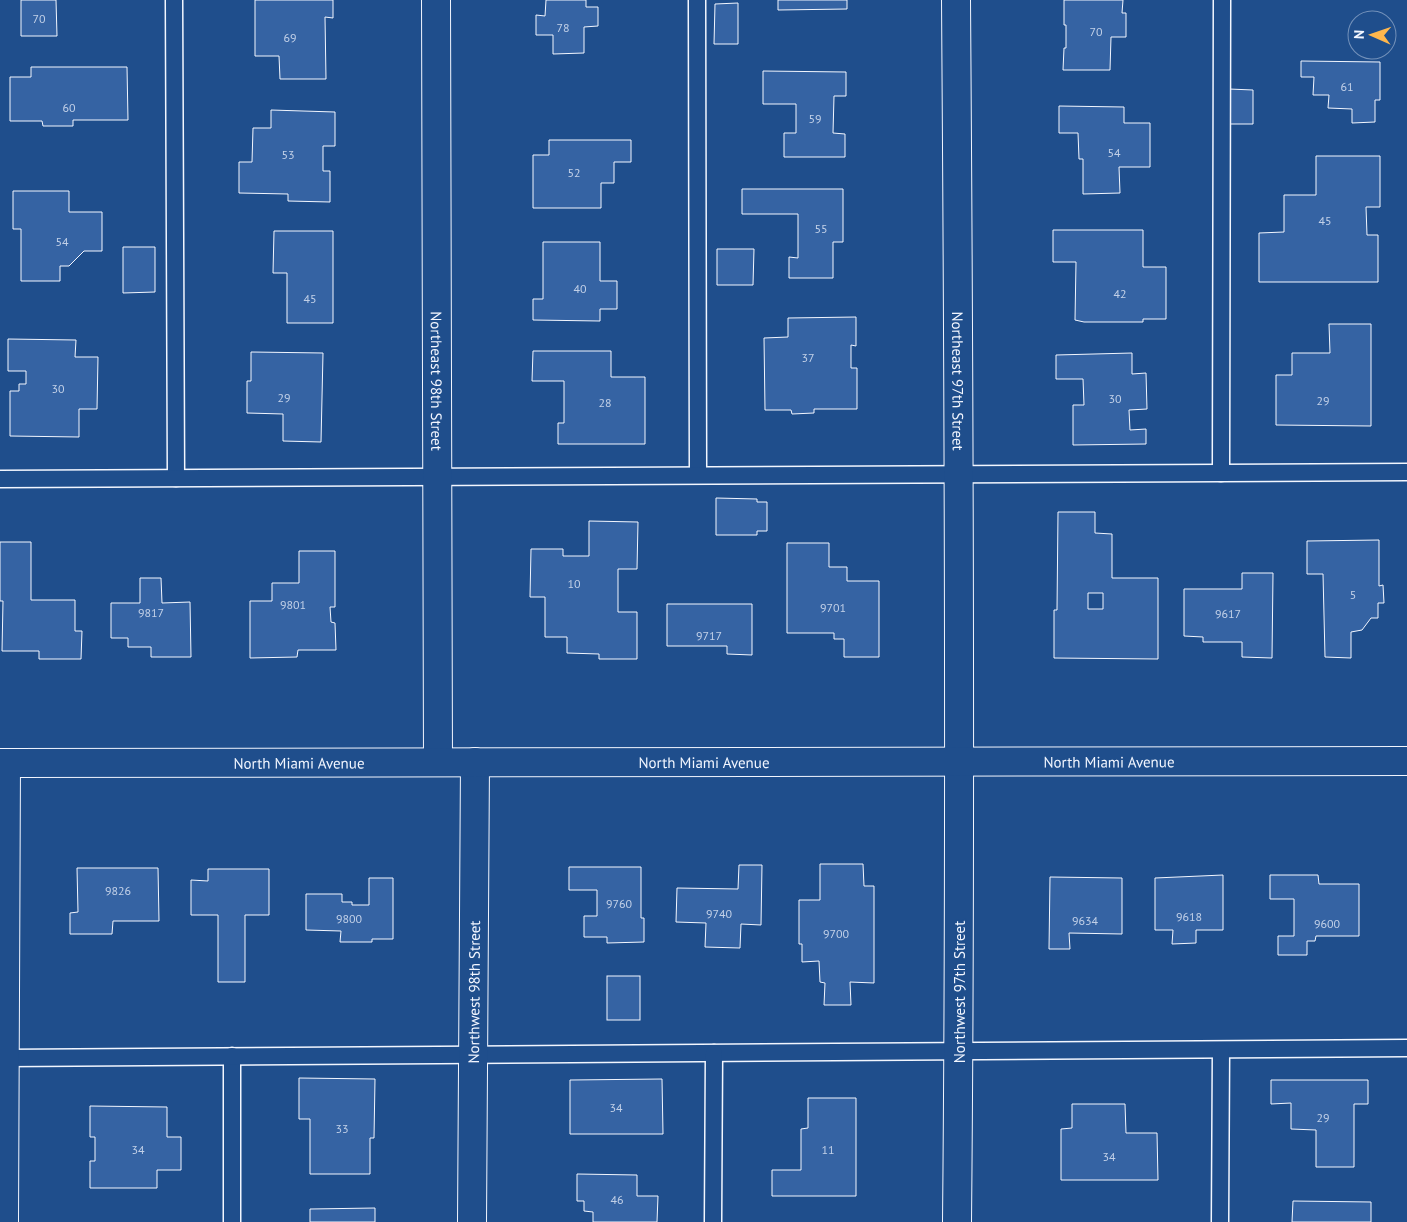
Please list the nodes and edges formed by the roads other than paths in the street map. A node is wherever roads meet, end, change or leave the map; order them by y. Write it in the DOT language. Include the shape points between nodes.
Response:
graph roads {
  1 [pos="174,0"];
  2 [pos="436,0"];
  3 [pos="697,0"];
  4 [pos="956,0"];
  5 [pos="1222,0"];
  6 [pos="1407,472"];
  7 [pos="1221,473"];
  8 [pos="959,474"];
  9 [pos="698,475"];
  10 [pos="437,477"];
  11 [pos="176,478"];
  12 [pos="0,479"];
  13 [pos="1407,760"];
  14 [pos="959,761"];
  15 [pos="438,762"];
  16 [pos="475,762"];
  17 [pos="3,764"];
  18 [pos="1407,1048"];
  19 [pos="1221,1050"];
  20 [pos="959,1051"];
  21 [pos="714,1053"];
  22 [pos="473,1054"];
  23 [pos="232,1056"];
  24 [pos="5,1058"];
  25 [pos="4,1222"];
  26 [pos="232,1222"];
  27 [pos="472,1222"];
  28 [pos="713,1222"];
  29 [pos="957,1222"];
  30 [pos="1220,1222"];
  1 -- 11 [label="lane"];
  2 -- 10 [label="street, Northeast 98th Street"];
  3 -- 9 [label="lane"];
  4 -- 8 [label="street, Northeast 97th Street"];
  5 -- 7 [label="lane"];
  6 -- 7 [label="lane"];
  7 -- 8 [label="lane"];
  8 -- 9 [label="lane"];
  8 -- 14 [label="street, Northeast 97th Street"];
  9 -- 10 [label="lane"];
  10 -- 11 [label="lane"];
  10 -- 15 [label="street, Northeast 98th Street"];
  11 -- 12 [label="lane"];
  13 -- 14 [label="street, North Miami Avenue"];
  14 -- 16 [label="street, North Miami Avenue"];
  14 -- 20 [label="street, Northwest 97th Street"];
  15 -- 16 [label="street, North Miami Avenue"];
  15 -- 17 [label="street, North Miami Avenue"];
  16 -- 22 [label="street, Northwest 98th Street"];
  17 -- 24 [label="street"];
  18 -- 19 [label="lane"];
  19 -- 20 [label="lane"];
  19 -- 30 [label="lane"];
  20 -- 21 [label="lane"];
  20 -- 29 [label="street, Northwest 97th Street"];
  21 -- 22 [label="lane"];
  21 -- 28 [label="lane"];
  22 -- 23 [label="lane"];
  22 -- 27 [label="street, Northwest 98th Street"];
  23 -- 24 [label="lane"];
  23 -- 26 [label="lane"];
  24 -- 25 [label="street"];
}
